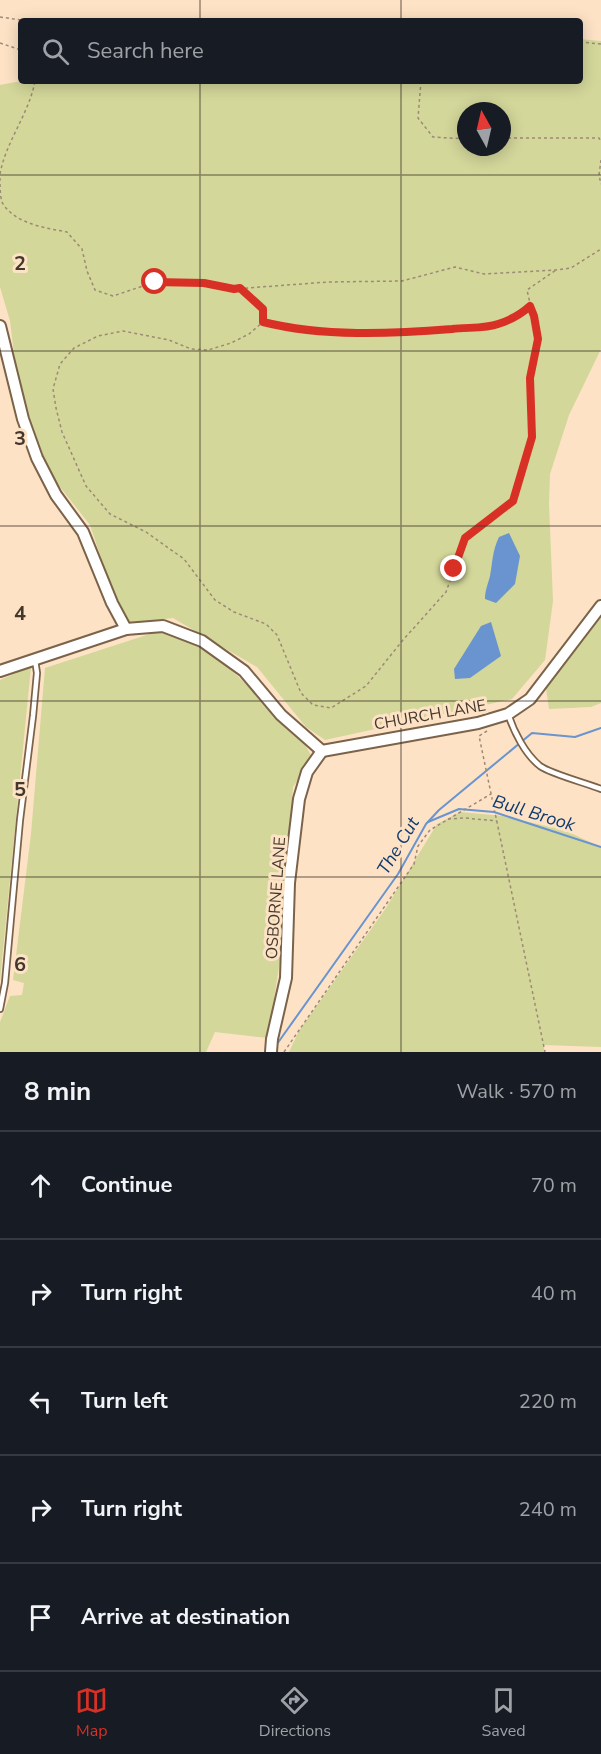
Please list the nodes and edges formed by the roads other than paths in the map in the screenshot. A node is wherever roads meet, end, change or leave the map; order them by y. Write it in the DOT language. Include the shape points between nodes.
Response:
graph roads {
  1 [pos="0,326"];
  2 [pos="601,606"];
  3 [pos="126,629"];
  4 [pos="35,660"];
  5 [pos="0,671"];
  6 [pos="508,714"];
  7 [pos="322,751"];
  8 [pos="601,789"];
  9 [pos="0,1009"];
  10 [pos="271,1052"];
  1 -- 3 [label="street" via="37,458 56,495 83,532"];
  2 -- 6 [label="street, CHURCH LANE" via="530,699"];
  3 -- 4 [label="street"];
  3 -- 7 [label="street" via="163,626 202,641 244,671 281,715"];
  4 -- 5 [label="street"];
  4 -- 9 [label="lane" via="32,727"];
  6 -- 7 [label="street, CHURCH LANE"];
  6 -- 8 [label="lane" via="530,756 541,767"];
  7 -- 10 [label="street, OSBORNE LANE" via="307,772 299,799 289,883 286,978"];
}
